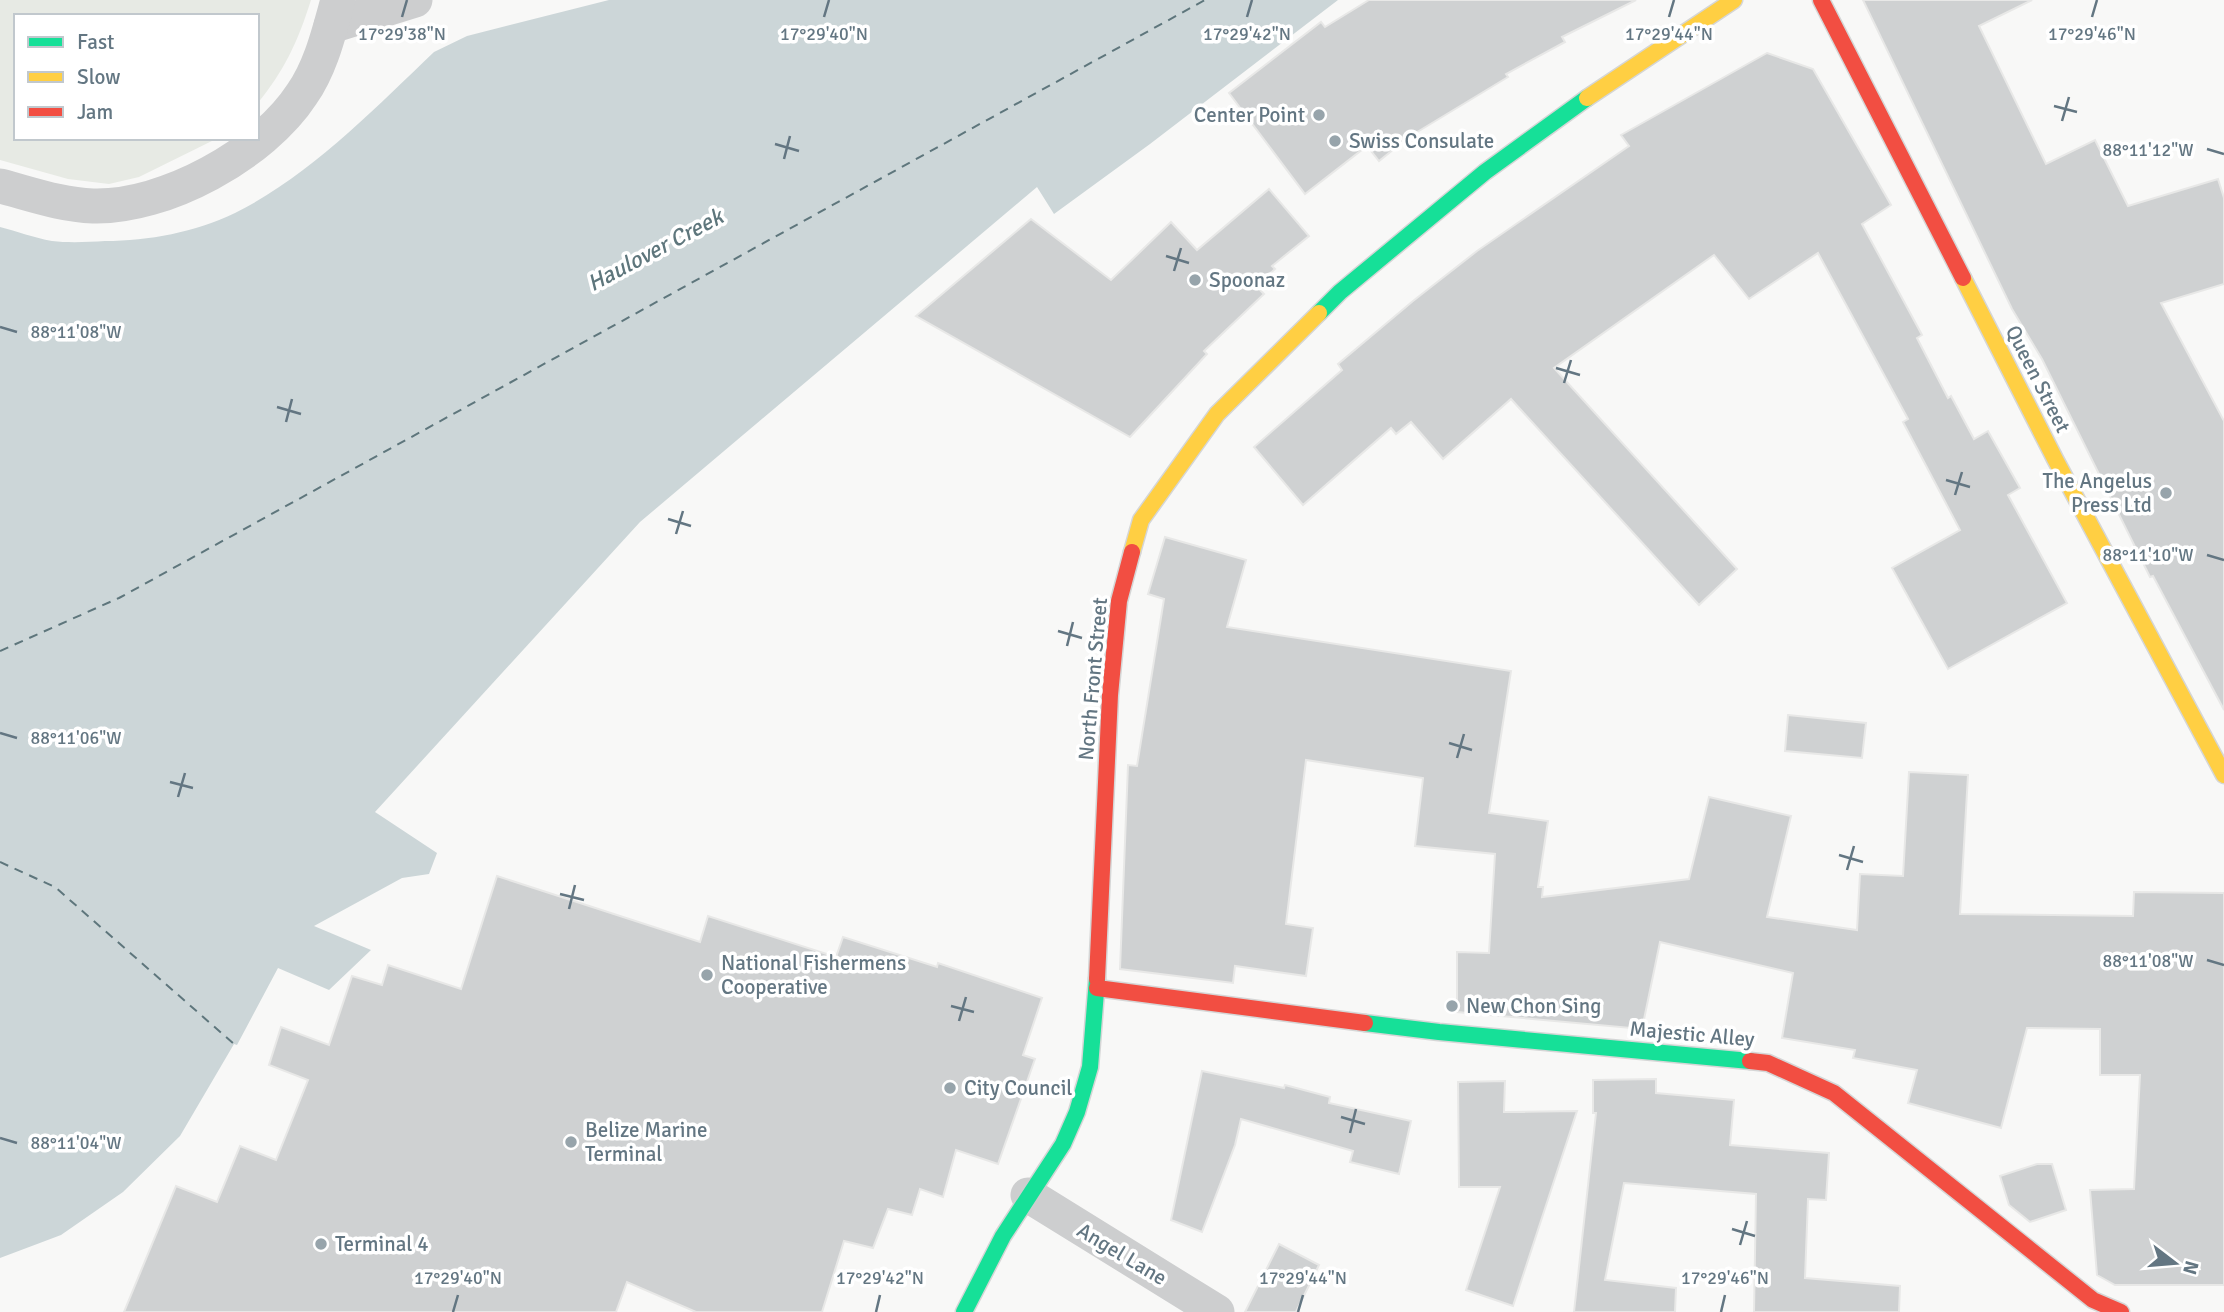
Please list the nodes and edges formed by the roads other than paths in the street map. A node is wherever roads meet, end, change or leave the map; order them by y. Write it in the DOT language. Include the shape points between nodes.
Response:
graph roads {
  1 [pos="415,0"];
  2 [pos="1734,0"];
  3 [pos="1821,0"];
  4 [pos="334,13"];
  5 [pos="259,139"];
  6 [pos="258,140"];
  7 [pos="0,186"];
  8 [pos="2224,775"];
  9 [pos="1097,988"];
  10 [pos="1028,1195"];
  11 [pos="964,1312"];
  12 [pos="1217,1312"];
  13 [pos="2121,1312"];
  1 -- 4 [label="street"];
  2 -- 9 [label="street, North Front Street" via="1485,172 1340,292 1217,414 1141,520 1116,628"];
  3 -- 8 [label="street, Queen Street" via="2055,459"];
  4 -- 5 [label="street" via="309,81 284,119"];
  6 -- 7 [label="street" via="206,174 142,200 80,205"];
  9 -- 10 [label="street, North Front Street" via="1090,1067 1077,1112 1063,1144"];
  9 -- 13 [label="street, Majestic Alley" via="1439,1032 1768,1063 1833,1093 2093,1300"];
  10 -- 11 [label="street, North Front Street"];
  10 -- 12 [label="street, Angel Lane"];
}
